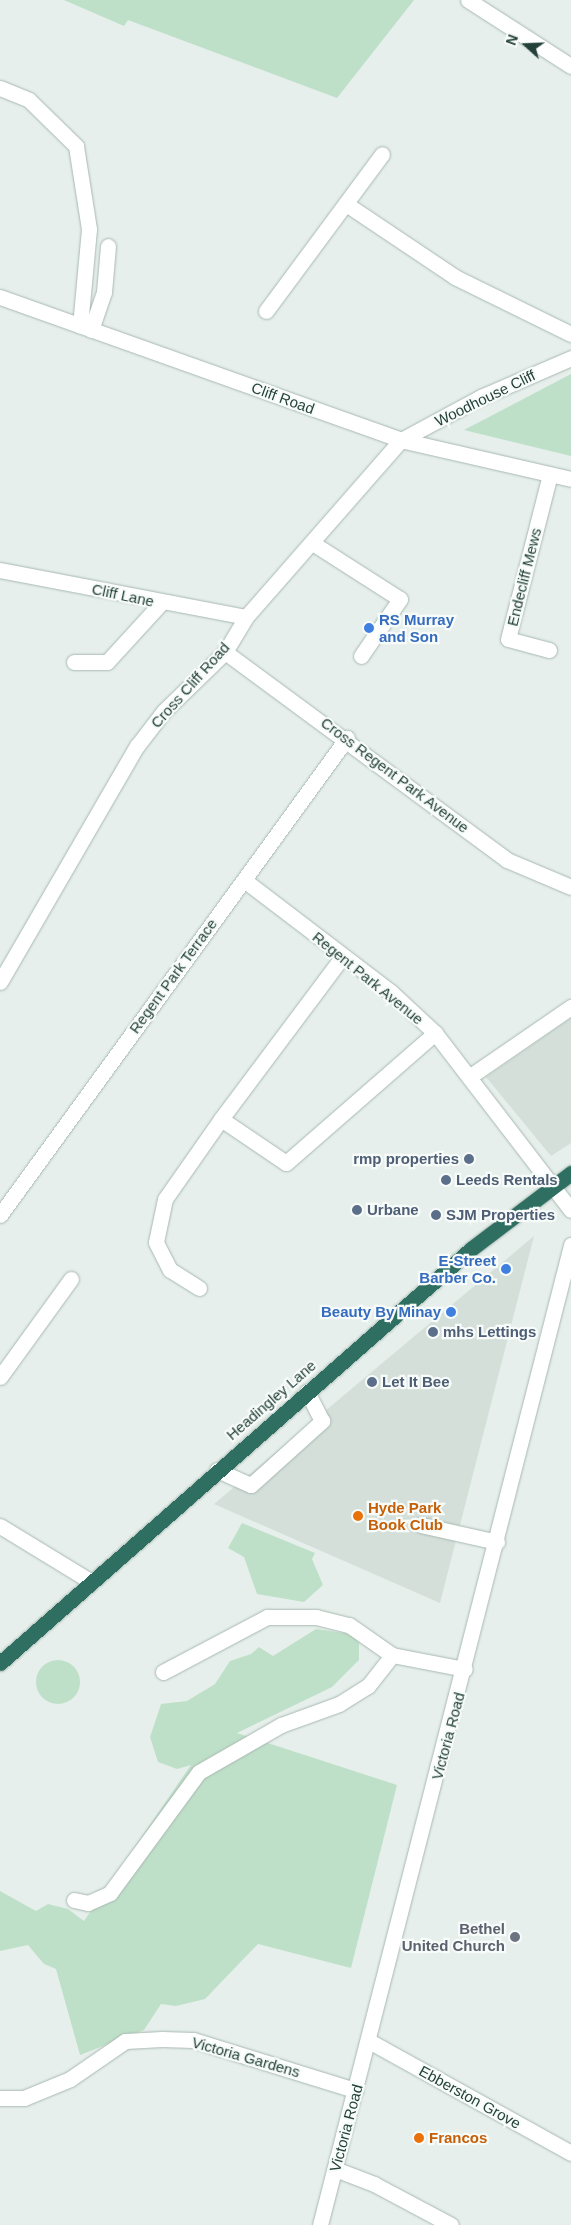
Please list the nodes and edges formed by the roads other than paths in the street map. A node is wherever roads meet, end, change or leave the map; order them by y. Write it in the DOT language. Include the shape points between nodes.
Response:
graph roads {
  1 [pos="468,0"];
  2 [pos="571,66"];
  3 [pos="0,88"];
  4 [pos="382,154"];
  5 [pos="346,204"];
  6 [pos="108,246"];
  7 [pos="0,297"];
  8 [pos="266,311"];
  9 [pos="85,328"];
  10 [pos="571,334"];
  11 [pos="571,358"];
  12 [pos="401,440"];
  13 [pos="550,474"];
  14 [pos="571,479"];
  15 [pos="314,544"];
  16 [pos="0,570"];
  17 [pos="161,603"];
  18 [pos="246,617"];
  19 [pos="549,650"];
  20 [pos="225,652"];
  21 [pos="361,656"];
  22 [pos="74,662"];
  23 [pos="347,738"];
  24 [pos="244,880"];
  25 [pos="571,887"];
  26 [pos="343,956"];
  27 [pos="0,982"];
  28 [pos="571,1007"];
  29 [pos="435,1033"];
  30 [pos="469,1077"];
  31 [pos="221,1118"];
  32 [pos="571,1173"];
  33 [pos="554,1184"];
  34 [pos="571,1210"];
  35 [pos="0,1214"];
  36 [pos="571,1245"];
  37 [pos="71,1279"];
  38 [pos="199,1288"];
  39 [pos="0,1377"];
  40 [pos="307,1392"];
  41 [pos="217,1470"];
  42 [pos="421,1525"];
  43 [pos="0,1526"];
  44 [pos="497,1542"];
  45 [pos="90,1581"];
  46 [pos="392,1654"];
  47 [pos="0,1663"];
  48 [pos="465,1669"];
  49 [pos="162,1672"];
  50 [pos="74,1900"];
  51 [pos="369,2041"];
  52 [pos="355,2090"];
  53 [pos="0,2098"];
  54 [pos="571,2153"];
  55 [pos="335,2169"];
  56 [pos="320,2225"];
  57 [pos="451,2225"];
  1 -- 2 [label="street"];
  3 -- 9 [label="street" via="29,100 76,146 89,229"];
  4 -- 5 [label="street"];
  5 -- 8 [label="street"];
  5 -- 10 [label="street" via="455,277"];
  6 -- 9 [label="street" via="104,292"];
  7 -- 9 [label="street, Cliff Road"];
  9 -- 12 [label="street, Cliff Road"];
  11 -- 12 [label="street, Woodhouse Cliff" via="481,397"];
  12 -- 13 [label="street, Cliff Road"];
  12 -- 15 [label="street, Cross Cliff Road"];
  13 -- 14 [label="street, Cliff Road"];
  13 -- 19 [label="street, Endecliff Mews" via="508,638"];
  15 -- 18 [label="street, Cross Cliff Road"];
  15 -- 21 [label="street" via="400,598"];
  16 -- 17 [label="street, Cliff Lane"];
  17 -- 18 [label="street, Cliff Lane"];
  17 -- 22 [label="street" via="108,662"];
  18 -- 20 [label="street, Cross Cliff Road"];
  20 -- 23 [label="street, Cross Regent Park Avenue"];
  20 -- 27 [label="street, Cross Cliff Road" via="164,711 137,746"];
  23 -- 24 [label="street, Regent Park Terrace"];
  23 -- 25 [label="street, Cross Regent Park Avenue" via="507,860"];
  24 -- 26 [label="street, Regent Park Avenue"];
  24 -- 35 [label="street, Regent Park Terrace"];
  26 -- 29 [label="street, Regent Park Avenue"];
  26 -- 31 [label="street"];
  28 -- 30 [label="street"];
  29 -- 30 [label="street, Regent Park Avenue"];
  29 -- 31 [label="street" via="286,1164"];
  30 -- 33 [label="street, Regent Park Avenue"];
  31 -- 38 [label="street" via="165,1199 156,1242 170,1270"];
  32 -- 33 [label="highway, Headingley Lane"];
  33 -- 34 [label="street"];
  33 -- 40 [label="highway, Headingley Lane" via="472,1249"];
  36 -- 44 [label="street, Victoria Road"];
  37 -- 39 [label="street"];
  40 -- 41 [label="highway, Headingley Lane"];
  40 -- 41 [label="street" via="322,1421 251,1485"];
  41 -- 45 [label="highway, Headingley Lane"];
  42 -- 44 [label="street"];
  43 -- 45 [label="street"];
  44 -- 48 [label="street, Victoria Road"];
  45 -- 47 [label="highway, Headingley Lane"];
  46 -- 48 [label="street"];
  46 -- 49 [label="street" via="349,1625 316,1617 268,1617"];
  46 -- 50 [label="street" via="368,1686 339,1704 281,1725 199,1772 110,1893 88,1903"];
  48 -- 51 [label="street, Victoria Road"];
  51 -- 52 [label="street, Victoria Road"];
  51 -- 54 [label="street, Ebberston Grove"];
  52 -- 53 [label="street, Victoria Gardens" via="193,2040 162,2039 126,2041 70,2079 24,2098"];
  52 -- 55 [label="street, Victoria Road"];
  55 -- 56 [label="street, Victoria Road"];
  55 -- 57 [label="street" via="374,2184"];
}
